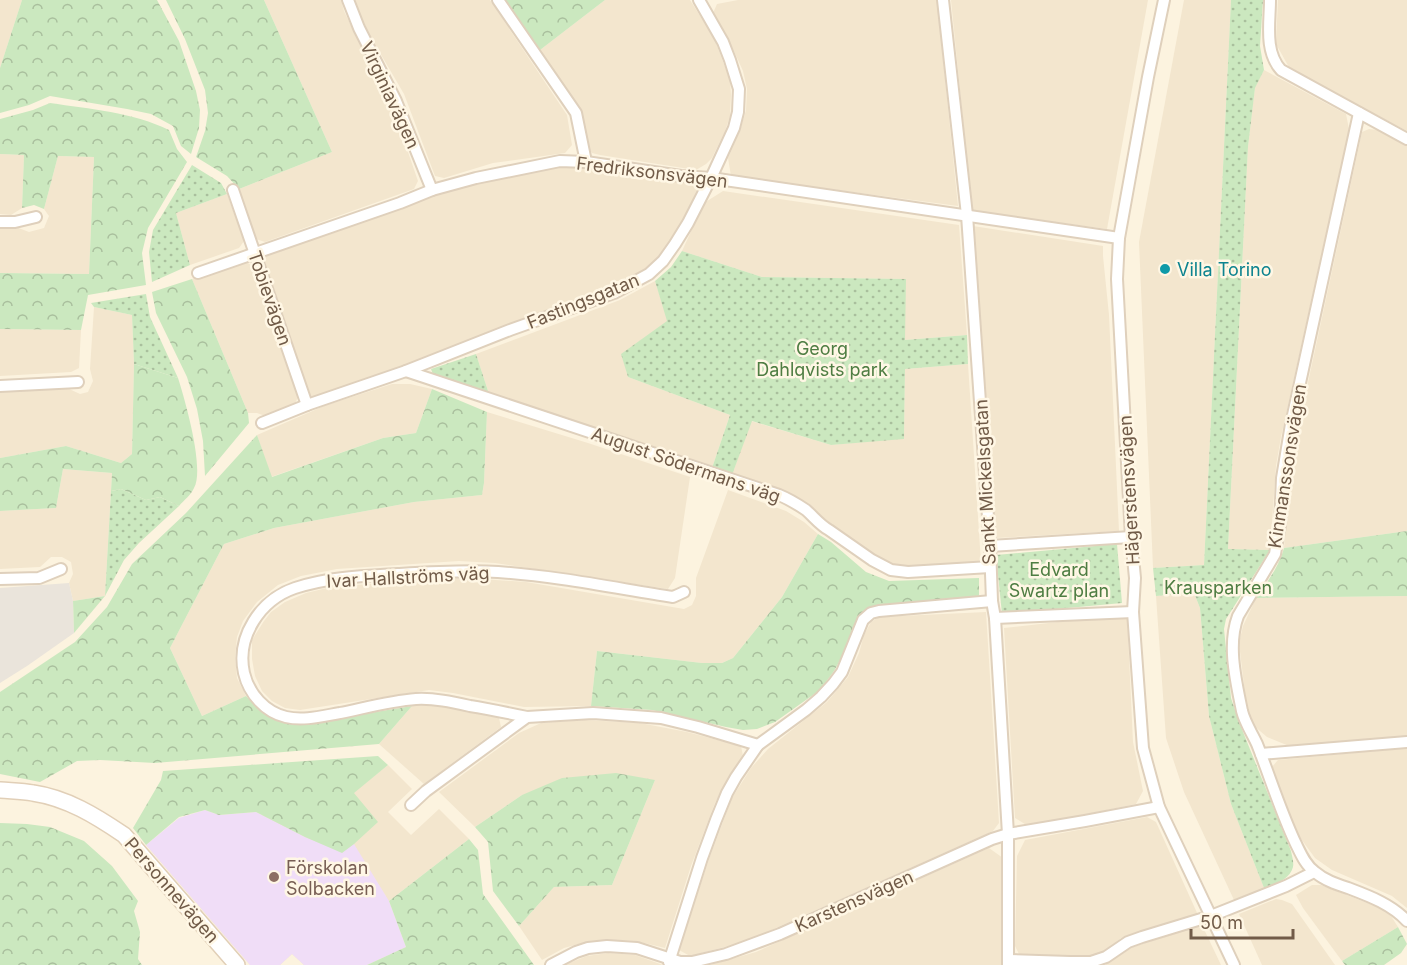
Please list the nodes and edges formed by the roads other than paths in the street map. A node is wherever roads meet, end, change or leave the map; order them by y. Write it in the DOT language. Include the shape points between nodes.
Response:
graph roads {
  1 [pos="348,0"];
  2 [pos="498,0"];
  3 [pos="699,0"];
  4 [pos="943,0"];
  5 [pos="1164,0"];
  6 [pos="1270,0"];
  7 [pos="1359,113"];
  8 [pos="1407,139"];
  9 [pos="586,162"];
  10 [pos="711,178"];
  11 [pos="233,190"];
  12 [pos="432,190"];
  13 [pos="967,215"];
  14 [pos="36,217"];
  15 [pos="0,222"];
  16 [pos="1119,238"];
  17 [pos="255,253"];
  18 [pos="198,273"];
  19 [pos="406,371"];
  20 [pos="78,382"];
  21 [pos="0,386"];
  22 [pos="307,405"];
  23 [pos="262,423"];
  24 [pos="1131,537"];
  25 [pos="990,546"];
  26 [pos="990,567"];
  27 [pos="61,568"];
  28 [pos="0,579"];
  29 [pos="684,592"];
  30 [pos="992,601"];
  31 [pos="1133,612"];
  32 [pos="994,618"];
  33 [pos="527,717"];
  34 [pos="1407,742"];
  35 [pos="758,745"];
  36 [pos="1261,754"];
  37 [pos="0,790"];
  38 [pos="411,805"];
  39 [pos="1159,807"];
  40 [pos="1008,834"];
  41 [pos="1314,872"];
  42 [pos="1211,916"];
  43 [pos="1407,921"];
  44 [pos="669,961"];
  45 [pos="1008,962"];
  46 [pos="237,965"];
  47 [pos="551,965"];
  48 [pos="1234,965"];
  1 -- 12 [label="street, Virginiavägen" via="396,101"];
  2 -- 9 [label="street" via="576,113"];
  3 -- 10 [label="street, Fastingsgatan" via="723,42 740,100 737,120"];
  4 -- 13 [label="street, Sankt Mickelsgatan"];
  5 -- 16 [label="street, Hägerstensvägen"];
  6 -- 7 [label="street" via="1270,45 1276,64"];
  7 -- 8 [label="street"];
  7 -- 36 [label="street, Kinmanssonsvägen" via="1291,424 1275,554 1238,616 1232,638 1242,713"];
  9 -- 10 [label="street, Fredriksonsvägen"];
  9 -- 12 [label="street, Fredriksonsvägen" via="560,161"];
  10 -- 13 [label="street, Fredriksonsvägen"];
  10 -- 19 [label="street, Fastingsgatan" via="675,244 649,274 614,293"];
  11 -- 17 [label="street, Tobievägen"];
  12 -- 17 [label="street, Fredriksonsvägen"];
  13 -- 16 [label="street, Fredriksonsvägen"];
  13 -- 25 [label="street, Sankt Mickelsgatan"];
  14 -- 15 [label="street"];
  16 -- 24 [label="street, Hägerstensvägen" via="1117,279"];
  17 -- 18 [label="street, Fredriksonsvägen"];
  17 -- 22 [label="street, Tobievägen"];
  19 -- 22 [label="street, Fastingsgatan"];
  19 -- 26 [label="street, August Södermans väg" via="779,495 891,570"];
  20 -- 21 [label="street"];
  22 -- 23 [label="street, Fastingsgatan"];
  24 -- 25 [label="street"];
  24 -- 31 [label="street, Hägerstensvägen"];
  25 -- 26 [label="street, Sankt Mickelsgatan"];
  26 -- 30 [label="street, Sankt Mickelsgatan"];
  27 -- 28 [label="street" via="39,578"];
  29 -- 33 [label="street, Ivar Hallströms väg" via="673,597 489,572 327,579 293,589 263,608 246,637 246,680 252,693 276,714 302,719 414,699 440,700"];
  30 -- 32 [label="street, Sankt Mickelsgatan"];
  30 -- 35 [label="street" via="871,613 863,620 842,672 833,684 821,698"];
  31 -- 32 [label="street"];
  31 -- 39 [label="street, Hägerstensvägen" via="1143,748"];
  32 -- 40 [label="street, Sankt Mickelsgatan"];
  33 -- 35 [label="street, Ivar Hallströms väg" via="593,713 661,718"];
  33 -- 38 [label="street"];
  34 -- 36 [label="street"];
  35 -- 44 [label="street" via="736,777 716,820"];
  36 -- 41 [label="street, Kinmanssonsvägen" via="1288,827"];
  37 -- 46 [label="street, Personnevägen" via="34,793 70,804 124,835"];
  39 -- 40 [label="street, Karstensvägen"];
  39 -- 42 [label="street, Hägerstensvägen"];
  40 -- 44 [label="street, Karstensvägen" via="752,945 692,963"];
  40 -- 45 [label="street, Sankt Mickelsgatan"];
  41 -- 42 [label="street"];
  41 -- 43 [label="street" via="1376,899"];
  42 -- 45 [label="street" via="1128,942 1091,962"];
  42 -- 48 [label="street, Hägerstensvägen"];
  44 -- 47 [label="street, Karstensvägen" via="637,948 607,946 576,952"];
}
